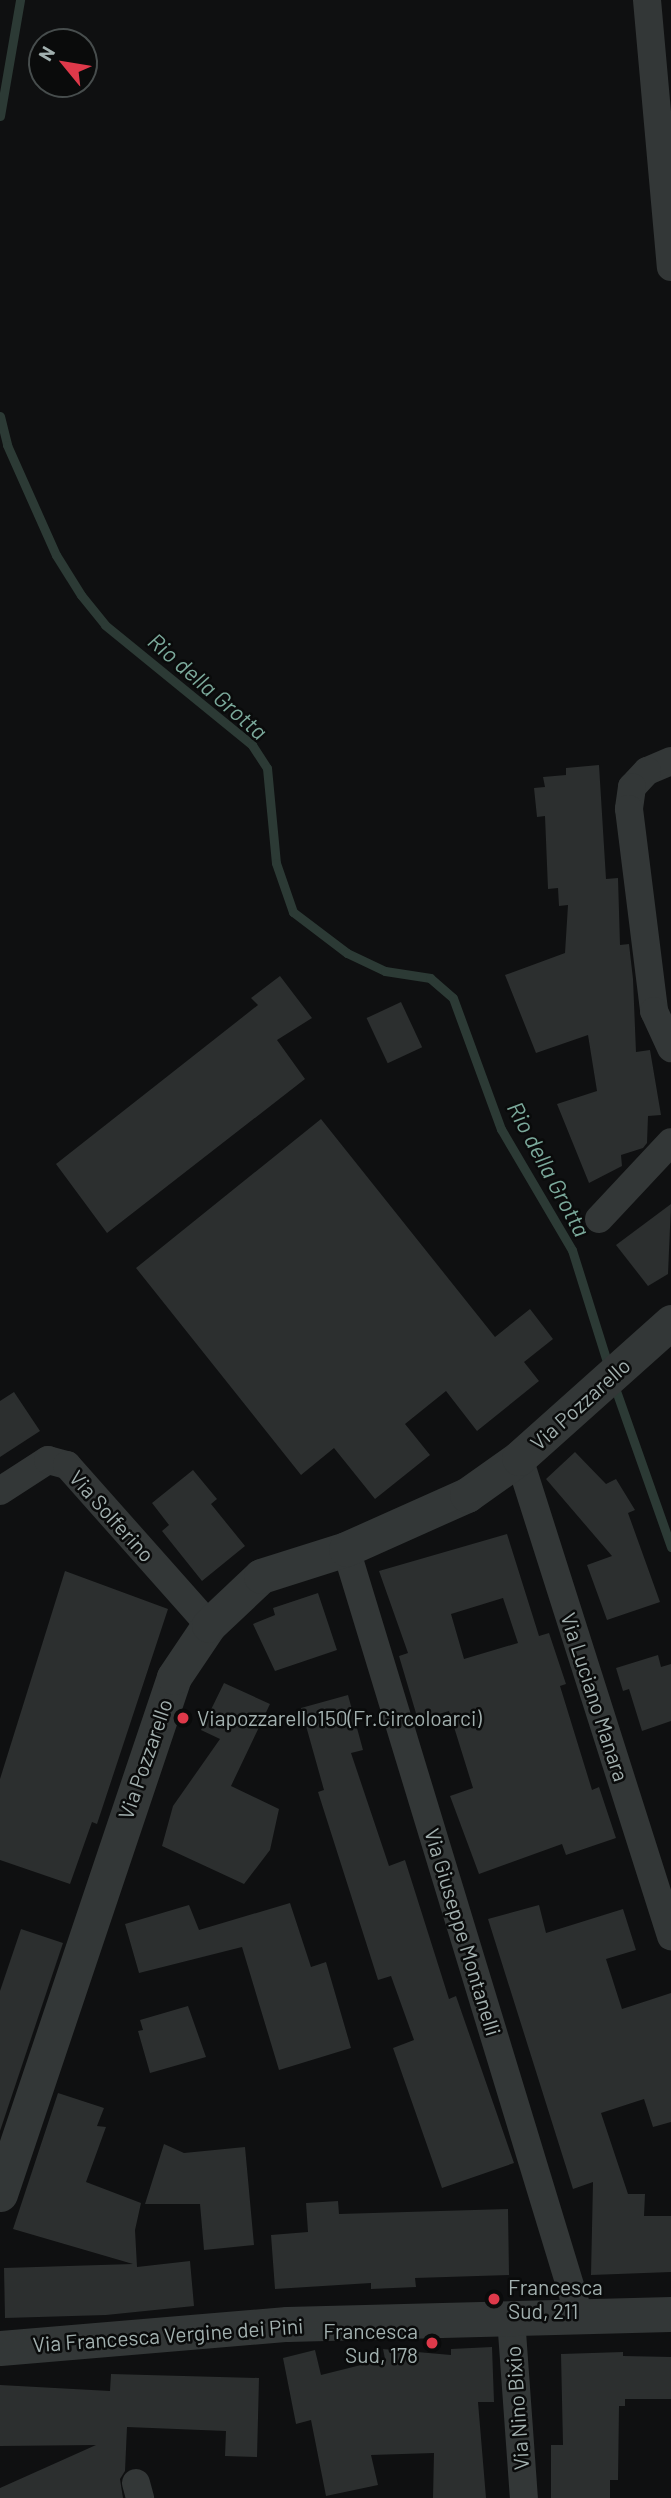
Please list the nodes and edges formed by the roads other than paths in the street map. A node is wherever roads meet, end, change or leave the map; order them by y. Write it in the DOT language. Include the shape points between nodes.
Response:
graph roads {
  1 [pos="647,0"];
  2 [pos="671,255"];
  3 [pos="671,267"];
  4 [pos="671,761"];
  5 [pos="671,1048"];
  6 [pos="671,1142"];
  7 [pos="599,1219"];
  8 [pos="671,1322"];
  9 [pos="519,1458"];
  10 [pos="0,1491"];
  11 [pos="346,1549"];
  12 [pos="209,1625"];
  13 [pos="671,1936"];
  14 [pos="0,2194"];
  15 [pos="671,2314"];
  16 [pos="579,2315"];
  17 [pos="511,2318"];
  18 [pos="0,2348"];
  19 [pos="524,2498"];
  1 -- 2 [label="street"];
  2 -- 3 [label="street"];
  4 -- 5 [label="street" via="647,771 632,786 629,809 654,1011"];
  6 -- 7 [label="street"];
  8 -- 9 [label="street, Via Pozzarello"];
  9 -- 11 [label="street, Via Pozzarello" via="467,1495"];
  9 -- 13 [label="street, Via Luciano Manara"];
  10 -- 12 [label="street, Via Solferino" via="48,1460 67,1465"];
  11 -- 12 [label="street, Via Pozzarello" via="261,1576"];
  11 -- 16 [label="street, Via Giuseppe Montanelli"];
  12 -- 14 [label="street, Via Pozzarello" via="174,1677"];
  15 -- 16 [label="street, Via Francesca Vergine dei Pini"];
  16 -- 17 [label="street, Via Francesca Vergine dei Pini"];
  17 -- 18 [label="street, Via Francesca Vergine dei Pini" via="287,2324"];
  17 -- 19 [label="street, Via Nino Bixio"];
}
